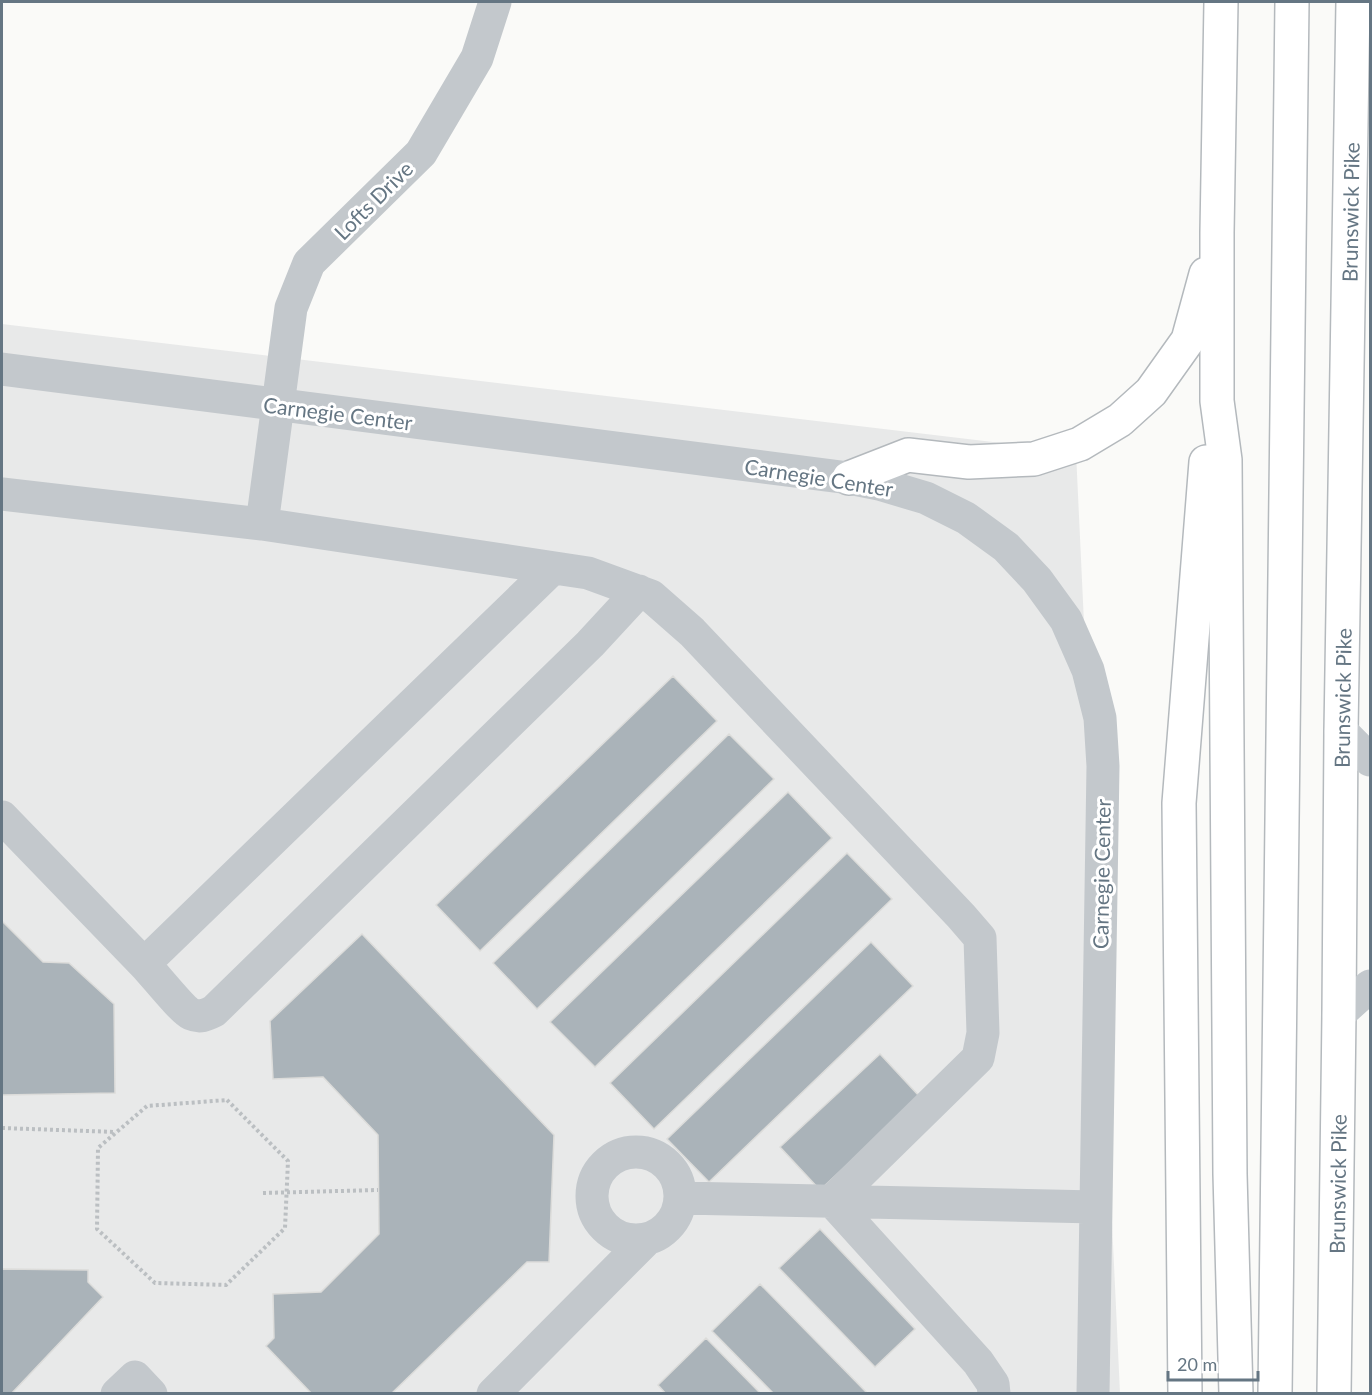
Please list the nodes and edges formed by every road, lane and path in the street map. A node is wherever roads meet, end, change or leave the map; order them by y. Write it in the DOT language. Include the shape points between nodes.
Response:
graph roads {
  1 [pos="495,2"];
  2 [pos="1221,2"];
  3 [pos="1292,2"];
  4 [pos="1353,2"];
  5 [pos="1217,232"];
  6 [pos="2,369"];
  7 [pos="1217,401"];
  8 [pos="278,405"];
  9 [pos="849,478"];
  10 [pos="2,494"];
  11 [pos="262,524"];
  12 [pos="553,568"];
  13 [pos="639,591"];
  14 [pos="1341,732"];
  15 [pos="1371,760"];
  16 [pos="2,817"];
  17 [pos="144,963"];
  18 [pos="1371,986"];
  19 [pos="1339,1014"];
  20 [pos="2,1128"];
  21 [pos="117,1132"];
  22 [pos="378,1190"];
  23 [pos="263,1193"];
  24 [pos="287,1193"];
  25 [pos="681,1198"];
  26 [pos="832,1201"];
  27 [pos="1096,1207"];
  28 [pos="646,1240"];
  29 [pos="117,1394"];
  30 [pos="151,1394"];
  31 [pos="493,1394"];
  32 [pos="994,1394"];
  33 [pos="1093,1394"];
  34 [pos="1185,1394"];
  35 [pos="1236,1394"];
  36 [pos="1275,1394"];
  37 [pos="1334,1394"];
  1 -- 8 [label="street, Lofts Drive" via="477,58 421,153 309,263 291,308"];
  2 -- 5 [label="highway"];
  3 -- 36 [label="highway"];
  4 -- 14 [label="highway, Brunswick Pike"];
  5 -- 7 [label="highway"];
  5 -- 9 [label="highway" via="1188,340 1151,392 1120,420 1080,444 1034,459 969,462 908,455"];
  6 -- 8 [label="street, Carnegie Center"];
  7 -- 34 [label="highway" via="1207,454 1179,802"];
  7 -- 35 [label="highway" via="1225,460 1230,1174"];
  8 -- 9 [label="street, Carnegie Center"];
  8 -- 11 [label="street, Lofts Drive"];
  9 -- 27 [label="street, Carnegie Center" via="926,498 966,518 1006,548 1037,579 1066,620 1088,670 1100,718 1103,766"];
  10 -- 11 [label="street"];
  11 -- 12 [label="street"];
  12 -- 13 [label="street" via="588,573"];
  12 -- 17 [label="street"];
  13 -- 17 [label="street" via="582,653 214,1011 206,1016 187,1012"];
  13 -- 26 [label="street" via="651,596 692,632 980,938 983,1033 978,1058"];
  14 -- 15 [label="street"];
  14 -- 19 [label="highway, Brunswick Pike"];
  16 -- 17 [label="street"];
  18 -- 19 [label="street"];
  19 -- 37 [label="highway, Brunswick Pike"];
  20 -- 21 [label="path"];
  21 -- 24 [label="path" via="147,1106 227,1100 288,1161"];
  21 -- 24 [label="path" via="98,1148 97,1229 155,1283 226,1285 285,1228"];
  22 -- 24 [label="path"];
  23 -- 24 [label="path"];
  25 -- 26 [label="street"];
  25 -- 28 [label="street" via="670,1226"];
  25 -- 28 [label="street" via="679,1182 661,1158 631,1152 604,1165 592,1190 597,1218 618,1237"];
  26 -- 27 [label="street"];
  26 -- 32 [label="street" via="978,1362 993,1384"];
  27 -- 33 [label="street, Carnegie Center"];
  28 -- 31 [label="street"];
  29 -- 30 [label="street" via="135,1377"];
}
